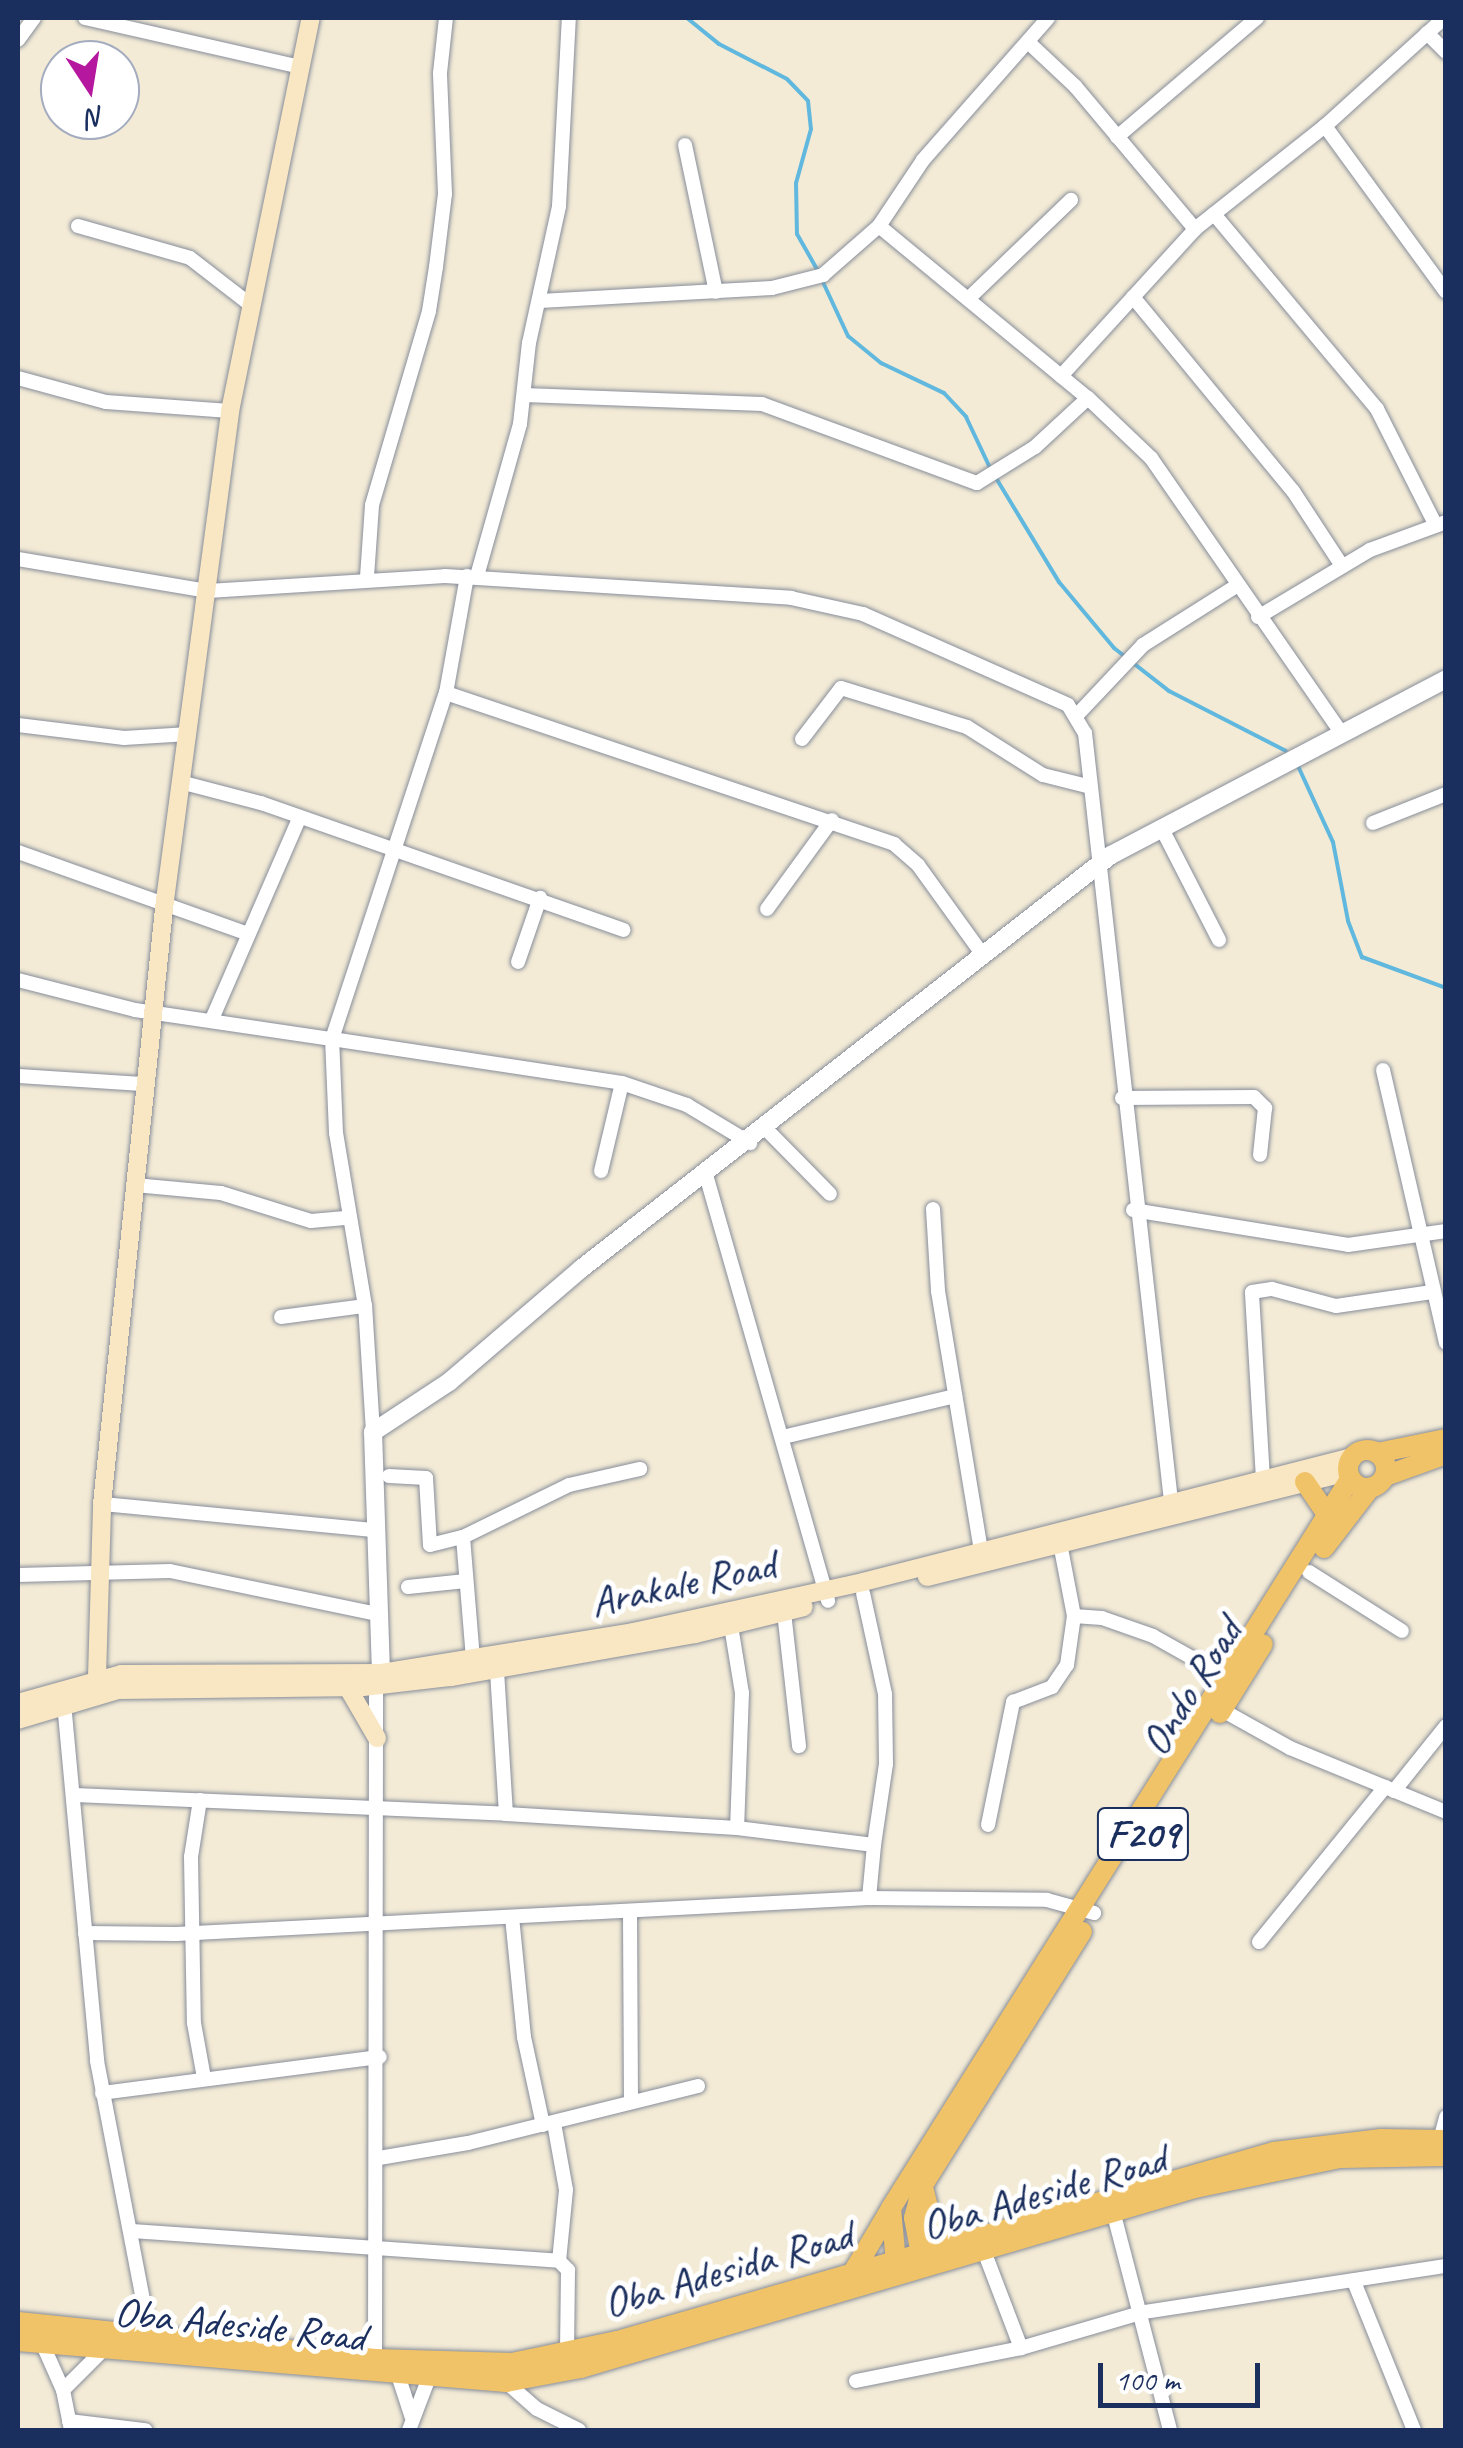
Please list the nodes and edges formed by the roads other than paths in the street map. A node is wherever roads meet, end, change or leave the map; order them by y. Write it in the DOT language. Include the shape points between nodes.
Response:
graph roads {
  1 [pos="34,18"];
  2 [pos="85,18"];
  3 [pos="311,18"];
  4 [pos="446,18"];
  5 [pos="569,18"];
  6 [pos="1048,18"];
  7 [pos="1257,18"];
  8 [pos="1444,18"];
  9 [pos="1427,33"];
  10 [pos="18,36"];
  11 [pos="1029,42"];
  12 [pos="1446,52"];
  13 [pos="300,67"];
  14 [pos="1325,126"];
  15 [pos="1117,137"];
  16 [pos="685,145"];
  17 [pos="1071,200"];
  18 [pos="1214,214"];
  19 [pos="78,226"];
  20 [pos="879,226"];
  21 [pos="1195,229"];
  22 [pos="716,292"];
  23 [pos="1446,292"];
  24 [pos="1133,297"];
  25 [pos="968,299"];
  26 [pos="540,301"];
  27 [pos="252,306"];
  28 [pos="1061,376"];
  29 [pos="18,378"];
  30 [pos="525,395"];
  31 [pos="1088,398"];
  32 [pos="230,411"];
  33 [pos="1440,523"];
  34 [pos="18,559"];
  35 [pos="1342,566"];
  36 [pos="472,576"];
  37 [pos="366,577"];
  38 [pos="1238,585"];
  39 [pos="208,591"];
  40 [pos="1258,617"];
  41 [pos="1446,679"];
  42 [pos="446,693"];
  43 [pos="1078,714"];
  44 [pos="18,725"];
  45 [pos="1340,730"];
  46 [pos="189,734"];
  47 [pos="802,739"];
  48 [pos="184,783"];
  49 [pos="1087,786"];
  50 [pos="1446,794"];
  51 [pos="300,816"];
  52 [pos="832,820"];
  53 [pos="1373,823"];
  54 [pos="1161,827"];
  55 [pos="18,852"];
  56 [pos="398,852"];
  57 [pos="1096,866"];
  58 [pos="540,898"];
  59 [pos="165,900"];
  60 [pos="767,909"];
  61 [pos="623,930"];
  62 [pos="246,932"];
  63 [pos="1219,940"];
  64 [pos="980,952"];
  65 [pos="518,962"];
  66 [pos="18,980"];
  67 [pos="153,1010"];
  68 [pos="212,1019"];
  69 [pos="332,1039"];
  70 [pos="1383,1070"];
  71 [pos="18,1076"];
  72 [pos="622,1082"];
  73 [pos="143,1084"];
  74 [pos="1122,1098"];
  75 [pos="766,1130"];
  76 [pos="750,1142"];
  77 [pos="1260,1156"];
  78 [pos="601,1171"];
  79 [pos="706,1175"];
  80 [pos="135,1184"];
  81 [pos="830,1194"];
  82 [pos="933,1209"];
  83 [pos="1133,1210"];
  84 [pos="348,1218"];
  85 [pos="1446,1232"];
  86 [pos="1419,1238"];
  87 [pos="1432,1292"];
  88 [pos="365,1306"];
  89 [pos="281,1317"];
  90 [pos="1446,1342"];
  91 [pos="956,1396"];
  92 [pos="374,1432"];
  93 [pos="783,1437"];
  94 [pos="1446,1439"];
  95 [pos="1376,1452"];
  96 [pos="1446,1454"];
  97 [pos="640,1469"];
  98 [pos="1350,1470"];
  99 [pos="389,1476"];
  100 [pos="1263,1479"];
  101 [pos="1305,1482"];
  102 [pos="1378,1482"];
  103 [pos="1171,1502"];
  104 [pos="102,1504"];
  105 [pos="1328,1516"];
  106 [pos="374,1530"];
  107 [pos="462,1537"];
  108 [pos="1060,1543"];
  109 [pos="981,1550"];
  110 [pos="96,1568"];
  111 [pos="1309,1572"];
  112 [pos="18,1575"];
  113 [pos="466,1581"];
  114 [pos="408,1587"];
  115 [pos="863,1593"];
  116 [pos="826,1595"];
  117 [pos="784,1612"];
  118 [pos="376,1614"];
  119 [pos="1074,1616"];
  120 [pos="731,1626"];
  121 [pos="1402,1631"];
  122 [pos="636,1638"];
  123 [pos="473,1660"];
  124 [pos="497,1669"];
  125 [pos="97,1677"];
  126 [pos="1226,1677"];
  127 [pos="230,1679"];
  128 [pos="378,1680"];
  129 [pos="348,1688"];
  130 [pos="18,1702"];
  131 [pos="64,1703"];
  132 [pos="1216,1707"];
  133 [pos="18,1720"];
  134 [pos="1446,1726"];
  135 [pos="377,1738"];
  136 [pos="799,1746"];
  137 [pos="1389,1789"];
  138 [pos="76,1795"];
  139 [pos="200,1800"];
  140 [pos="379,1810"];
  141 [pos="1446,1812"];
  142 [pos="506,1814"];
  143 [pos="988,1825"];
  144 [pos="737,1828"];
  145 [pos="874,1845"];
  146 [pos="870,1898"];
  147 [pos="1088,1911"];
  148 [pos="630,1913"];
  149 [pos="512,1917"];
  150 [pos="378,1923"];
  151 [pos="196,1932"];
  152 [pos="85,1933"];
  153 [pos="1259,1942"];
  154 [pos="380,2058"];
  155 [pos="204,2078"];
  156 [pos="698,2086"];
  157 [pos="102,2093"];
  158 [pos="631,2102"];
  159 [pos="1446,2117"];
  160 [pos="548,2124"];
  161 [pos="1444,2145"];
  162 [pos="380,2158"];
  163 [pos="923,2185"];
  164 [pos="891,2208"];
  165 [pos="1113,2210"];
  166 [pos="132,2231"];
  167 [pos="962,2242"];
  168 [pos="379,2246"];
  169 [pos="984,2251"];
  170 [pos="921,2260"];
  171 [pos="560,2261"];
  172 [pos="1446,2266"];
  173 [pos="896,2267"];
  174 [pos="852,2274"];
  175 [pos="1355,2284"];
  176 [pos="1144,2312"];
  177 [pos="18,2322"];
  178 [pos="686,2329"];
  179 [pos="150,2335"];
  180 [pos="33,2342"];
  181 [pos="1021,2348"];
  182 [pos="104,2349"];
  183 [pos="568,2354"];
  184 [pos="18,2359"];
  185 [pos="374,2359"];
  186 [pos="399,2378"];
  187 [pos="428,2380"];
  188 [pos="506,2382"];
  189 [pos="856,2382"];
  190 [pos="63,2390"];
  191 [pos="410,2423"];
  192 [pos="70,2426"];
  193 [pos="556,2426"];
  194 [pos="145,2430"];
  195 [pos="579,2430"];
  196 [pos="1170,2430"];
  197 [pos="1414,2430"];
  1 -- 10 [label="street"];
  2 -- 13 [label="street"];
  3 -- 13 [label="main road"];
  4 -- 37 [label="street" via="440,73 445,194 436,266 429,312 372,505"];
  5 -- 26 [label="street" via="559,206"];
  6 -- 11 [label="street"];
  7 -- 15 [label="street"];
  8 -- 9 [label="street"];
  9 -- 12 [label="street"];
  9 -- 14 [label="street"];
  11 -- 15 [label="street"];
  11 -- 20 [label="street" via="922,160"];
  13 -- 27 [label="main road"];
  14 -- 18 [label="street"];
  14 -- 23 [label="street"];
  15 -- 21 [label="street"];
  16 -- 22 [label="street"];
  17 -- 25 [label="street"];
  18 -- 21 [label="street"];
  18 -- 33 [label="street" via="1376,409"];
  19 -- 27 [label="street" via="190,258"];
  20 -- 22 [label="street" via="823,275"];
  20 -- 25 [label="street"];
  21 -- 24 [label="street"];
  22 -- 26 [label="street"];
  24 -- 28 [label="street"];
  24 -- 35 [label="street" via="1293,491"];
  25 -- 28 [label="street"];
  26 -- 30 [label="street"];
  27 -- 32 [label="main road"];
  28 -- 31 [label="street"];
  29 -- 32 [label="street" via="106,402"];
  30 -- 31 [label="street" via="762,404 974,482 993,476"];
  30 -- 36 [label="street"];
  31 -- 38 [label="street" via="1151,458"];
  32 -- 39 [label="main road"];
  33 -- 35 [label="street"];
  34 -- 39 [label="street"];
  35 -- 40 [label="street"];
  36 -- 37 [label="street"];
  36 -- 42 [label="street"];
  36 -- 43 [label="street" via="824,603 914,634"];
  37 -- 39 [label="street"];
  38 -- 40 [label="street"];
  38 -- 43 [label="street" via="1143,645"];
  39 -- 46 [label="main road"];
  40 -- 45 [label="street"];
  41 -- 45 [label="street"];
  42 -- 52 [label="street"];
  42 -- 56 [label="street"];
  43 -- 49 [label="street"];
  44 -- 46 [label="street" via="124,738"];
  45 -- 54 [label="street"];
  46 -- 48 [label="main road"];
  47 -- 49 [label="street" via="841,688 949,720 1043,775"];
  48 -- 51 [label="street"];
  48 -- 59 [label="main road"];
  49 -- 57 [label="street"];
  50 -- 53 [label="street"];
  51 -- 56 [label="street"];
  51 -- 62 [label="street"];
  52 -- 60 [label="street"];
  52 -- 64 [label="street" via="909,854"];
  54 -- 57 [label="street"];
  54 -- 63 [label="street"];
  55 -- 59 [label="street"];
  56 -- 58 [label="street"];
  56 -- 69 [label="street"];
  57 -- 64 [label="street"];
  57 -- 74 [label="street"];
  58 -- 61 [label="street"];
  58 -- 65 [label="street"];
  59 -- 62 [label="street"];
  59 -- 67 [label="main road"];
  62 -- 68 [label="street"];
  64 -- 75 [label="street"];
  66 -- 67 [label="street"];
  67 -- 68 [label="street"];
  67 -- 73 [label="main road"];
  68 -- 69 [label="street"];
  69 -- 72 [label="street"];
  69 -- 84 [label="street"];
  70 -- 86 [label="street"];
  71 -- 73 [label="street"];
  72 -- 76 [label="street" via="687,1106"];
  72 -- 78 [label="street"];
  73 -- 80 [label="main road"];
  74 -- 77 [label="street" via="1254,1096 1265,1108"];
  74 -- 83 [label="street"];
  75 -- 76 [label="street"];
  75 -- 81 [label="street"];
  76 -- 79 [label="street"];
  79 -- 92 [label="street" via="449,1382"];
  79 -- 93 [label="street"];
  80 -- 84 [label="street" via="221,1193 311,1221"];
  80 -- 104 [label="main road"];
  82 -- 91 [label="street" via="938,1291"];
  83 -- 86 [label="street" via="1308,1242"];
  83 -- 103 [label="street"];
  84 -- 88 [label="street"];
  85 -- 86 [label="street"];
  86 -- 87 [label="street"];
  87 -- 90 [label="street"];
  87 -- 100 [label="street" via="1336,1306 1272,1289 1252,1292"];
  88 -- 89 [label="street"];
  88 -- 92 [label="street"];
  91 -- 93 [label="street"];
  91 -- 109 [label="street"];
  92 -- 106 [label="street"];
  93 -- 116 [label="street"];
  94 -- 95 [label="main road"];
  95 -- 98 [label="main road"];
  95 -- 102 [label="main road"];
  96 -- 102 [label="main road"];
  97 -- 107 [label="street" via="569,1486"];
  98 -- 100 [label="main road, Arakale Road"];
  98 -- 101 [label="main road, Arakale Road"];
  98 -- 102 [label="main road"];
  98 -- 105 [label="main road, Ondo Road / F209"];
  99 -- 107 [label="street" via="426,1478 430,1545"];
  100 -- 103 [label="main road, Arakale Road"];
  101 -- 105 [label="main road"];
  101 -- 108 [label="main road, Arakale Road"];
  102 -- 111 [label="main road, Ondo Road / F209"];
  103 -- 109 [label="main road, Arakale Road"];
  104 -- 106 [label="street"];
  104 -- 110 [label="main road"];
  105 -- 126 [label="main road, Ondo Road / F209"];
  106 -- 118 [label="street"];
  107 -- 113 [label="street"];
  108 -- 115 [label="main road, Arakale Road"];
  108 -- 119 [label="street"];
  109 -- 116 [label="main road, Arakale Road"];
  110 -- 112 [label="street"];
  110 -- 118 [label="street" via="188,1574"];
  110 -- 125 [label="main road"];
  111 -- 121 [label="street"];
  111 -- 132 [label="main road, Ondo Road / F209"];
  113 -- 114 [label="street"];
  113 -- 123 [label="street"];
  115 -- 116 [label="main road, Arakale Road"];
  115 -- 145 [label="street" via="886,1710"];
  116 -- 117 [label="main road, Arakale Road"];
  116 -- 122 [label="main road, Arakale Road"];
  117 -- 120 [label="main road, Arakale Road"];
  117 -- 136 [label="street"];
  118 -- 128 [label="street"];
  119 -- 126 [label="street" via="1153,1636"];
  119 -- 143 [label="street" via="1059,1680 1012,1702"];
  120 -- 122 [label="main road, Arakale Road"];
  120 -- 144 [label="street" via="742,1693"];
  122 -- 123 [label="main road, Arakale Road"];
  122 -- 124 [label="main road, Arakale Road"];
  123 -- 128 [label="main road, Arakale Road"];
  124 -- 128 [label="main road, Arakale Road"];
  124 -- 142 [label="street"];
  125 -- 127 [label="main road, Arakale Road"];
  125 -- 130 [label="main road, Arakale Road"];
  126 -- 132 [label="main road, Ondo Road / F209"];
  127 -- 128 [label="main road, Arakale Road"];
  127 -- 129 [label="main road, Arakale Road"];
  127 -- 131 [label="main road, Arakale Road" via="118,1690"];
  128 -- 129 [label="main road, Arakale Road"];
  128 -- 135 [label="street"];
  129 -- 135 [label="main road"];
  131 -- 133 [label="main road, Arakale Road"];
  131 -- 138 [label="street"];
  132 -- 137 [label="street" via="1290,1748"];
  132 -- 147 [label="main road, Ondo Road / F209"];
  134 -- 137 [label="street"];
  135 -- 140 [label="street"];
  137 -- 141 [label="street"];
  137 -- 153 [label="street"];
  138 -- 139 [label="street"];
  138 -- 152 [label="street"];
  139 -- 140 [label="street"];
  139 -- 151 [label="street" via="191,1842"];
  140 -- 142 [label="street"];
  140 -- 150 [label="street"];
  142 -- 144 [label="street"];
  144 -- 145 [label="street"];
  145 -- 146 [label="street"];
  146 -- 147 [label="street" via="1047,1900"];
  146 -- 148 [label="street"];
  147 -- 163 [label="main road, Ondo Road / F209"];
  147 -- 164 [label="main road, Ondo Road / F209"];
  148 -- 149 [label="street"];
  148 -- 158 [label="street"];
  149 -- 150 [label="street"];
  149 -- 160 [label="street" via="524,2037"];
  150 -- 151 [label="street"];
  150 -- 154 [label="street"];
  151 -- 152 [label="street"];
  151 -- 155 [label="street" via="194,2023"];
  152 -- 157 [label="street"];
  154 -- 155 [label="street"];
  154 -- 162 [label="street"];
  155 -- 157 [label="street"];
  156 -- 158 [label="street"];
  157 -- 166 [label="street"];
  158 -- 160 [label="street"];
  159 -- 161 [label="street"];
  160 -- 162 [label="street"];
  160 -- 171 [label="street" via="566,2190"];
  161 -- 165 [label="main road, Oba Adeside Road" via="1289,2166"];
  161 -- 167 [label="main road, Oba Adesida Road" via="1381,2138 1274,2152"];
  162 -- 168 [label="street"];
  163 -- 167 [label="main road" via="932,2222"];
  163 -- 170 [label="main road, F209" via="914,2218"];
  164 -- 173 [label="main road"];
  164 -- 174 [label="main road"];
  165 -- 169 [label="main road, Oba Adeside Road"];
  165 -- 176 [label="street"];
  166 -- 168 [label="street"];
  166 -- 179 [label="street"];
  167 -- 170 [label="main road, Oba Adesida Road"];
  168 -- 171 [label="street"];
  168 -- 185 [label="street"];
  169 -- 170 [label="main road, Oba Adeside Road"];
  169 -- 181 [label="street"];
  170 -- 173 [label="main road, Oba Adesida Road"];
  171 -- 183 [label="street" via="568,2270"];
  172 -- 175 [label="street"];
  173 -- 174 [label="main road, Oba Adesida Road"];
  173 -- 178 [label="main road, Oba Adeside Road"];
  174 -- 178 [label="main road, Oba Adesida Road"];
  175 -- 176 [label="street"];
  175 -- 197 [label="street"];
  176 -- 181 [label="street"];
  176 -- 196 [label="street"];
  177 -- 179 [label="main road, Oba Adesida Road"];
  178 -- 183 [label="main road, Oba Adesida Road"];
  178 -- 188 [label="main road, Oba Adeside Road" via="582,2368"];
  179 -- 185 [label="main road, Oba Adesida Road"];
  180 -- 182 [label="main road, Oba Adeside Road"];
  180 -- 184 [label="main road"];
  180 -- 190 [label="street"];
  181 -- 189 [label="street"];
  182 -- 186 [label="main road, Oba Adeside Road"];
  182 -- 190 [label="street"];
  183 -- 185 [label="main road, Oba Adesida Road" via="476,2366"];
  186 -- 187 [label="main road, Oba Adeside Road"];
  186 -- 191 [label="street"];
  187 -- 188 [label="main road, Oba Adeside Road"];
  187 -- 191 [label="street"];
  188 -- 193 [label="street"];
  190 -- 192 [label="street"];
  192 -- 194 [label="street"];
  193 -- 195 [label="street"];
}
